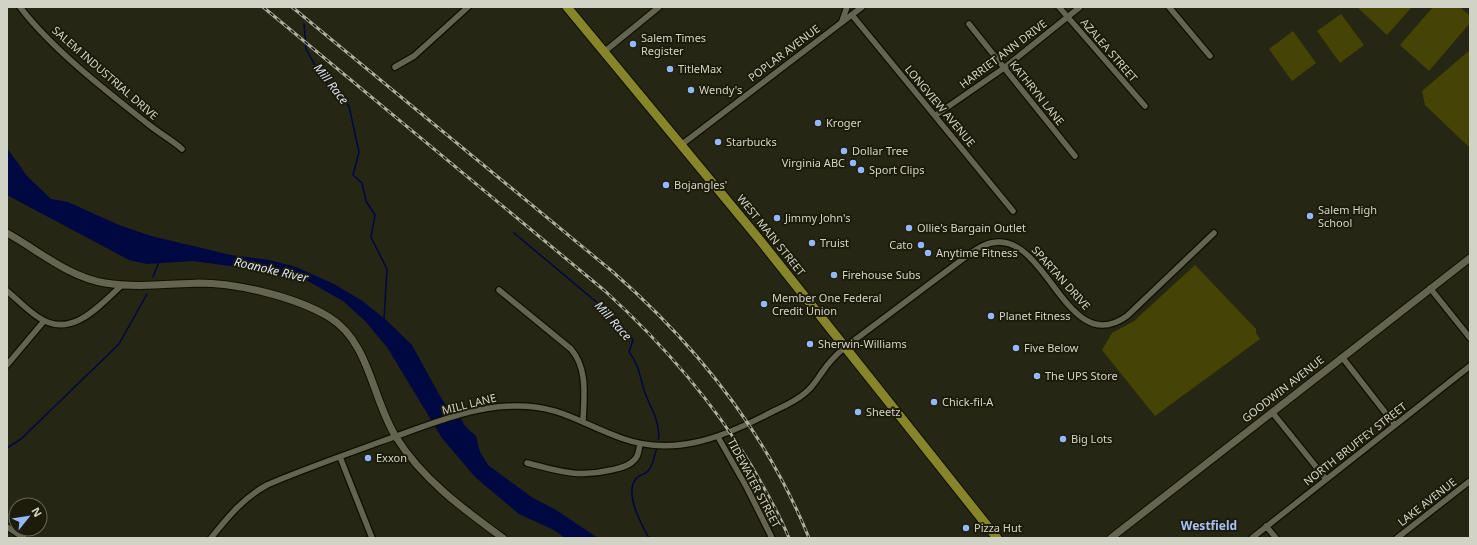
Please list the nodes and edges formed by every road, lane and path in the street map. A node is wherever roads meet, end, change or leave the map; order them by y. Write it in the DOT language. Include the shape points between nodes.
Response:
graph roads {
  1 [pos="20,7"];
  2 [pos="468,7"];
  3 [pos="567,7"];
  4 [pos="659,7"];
  5 [pos="847,7"];
  6 [pos="862,7"];
  7 [pos="1059,7"];
  8 [pos="1080,7"];
  9 [pos="1168,7"];
  10 [pos="852,15"];
  11 [pos="1068,18"];
  12 [pos="842,22"];
  13 [pos="969,24"];
  14 [pos="604,52"];
  15 [pos="1210,56"];
  16 [pos="395,67"];
  17 [pos="1004,68"];
  18 [pos="1145,106"];
  19 [pos="936,115"];
  20 [pos="681,145"];
  21 [pos="182,149"];
  22 [pos="1075,156"];
  23 [pos="1013,211"];
  24 [pos="7,233"];
  25 [pos="1214,233"];
  26 [pos="1470,258"];
  27 [pos="122,285"];
  28 [pos="1430,288"];
  29 [pos="499,290"];
  30 [pos="7,291"];
  31 [pos="44,321"];
  32 [pos="1470,338"];
  33 [pos="844,348"];
  34 [pos="1342,357"];
  35 [pos="7,365"];
  36 [pos="1470,366"];
  37 [pos="1272,412"];
  38 [pos="583,421"];
  39 [pos="1395,425"];
  40 [pos="396,437"];
  41 [pos="718,437"];
  42 [pos="640,444"];
  43 [pos="340,457"];
  44 [pos="527,463"];
  45 [pos="1326,479"];
  46 [pos="1470,481"];
  47 [pos="1266,526"];
  48 [pos="7,527"];
  49 [pos="24,538"];
  50 [pos="211,538"];
  51 [pos="372,538"];
  52 [pos="502,538"];
  53 [pos="772,538"];
  54 [pos="997,538"];
  55 [pos="1111,538"];
  56 [pos="1252,538"];
  57 [pos="1276,538"];
  58 [pos="1397,538"];
  1 -- 21 [label="street, SALEM INDUSTRIAL DRIVE" via="42,32 82,69"];
  2 -- 16 [label="street" via="414,56"];
  3 -- 14 [label="main road, WEST MAIN STREET"];
  4 -- 14 [label="street"];
  5 -- 12 [label="street"];
  6 -- 10 [label="street, POPLAR AVENUE"];
  7 -- 11 [label="street, AZALEA STREET"];
  8 -- 11 [label="street, HARRIET ANN DRIVE"];
  9 -- 15 [label="street"];
  10 -- 12 [label="street, POPLAR AVENUE"];
  10 -- 19 [label="street, LONGVIEW AVENUE"];
  11 -- 17 [label="street, HARRIET ANN DRIVE"];
  11 -- 18 [label="street, AZALEA STREET"];
  12 -- 20 [label="street, POPLAR AVENUE"];
  13 -- 17 [label="street, KATHRYN LANE"];
  14 -- 20 [label="main road, WEST MAIN STREET"];
  17 -- 19 [label="street, HARRIET ANN DRIVE"];
  17 -- 22 [label="street, KATHRYN LANE"];
  19 -- 23 [label="street, LONGVIEW AVENUE"];
  20 -- 33 [label="main road, WEST MAIN STREET"];
  24 -- 27 [label="street" via="76,274 100,282"];
  25 -- 33 [label="street, SPARTAN DRIVE" via="1127,316 1108,325 1094,324 1078,314 1020,248 1004,242 981,246"];
  26 -- 28 [label="street, GOODWIN AVENUE"];
  27 -- 31 [label="street" via="82,320 67,324"];
  27 -- 40 [label="street" via="232,285 280,298 328,317 343,328 355,343"];
  28 -- 32 [label="street"];
  28 -- 34 [label="street, GOODWIN AVENUE"];
  29 -- 38 [label="street" via="575,354 582,372"];
  30 -- 31 [label="street"];
  31 -- 35 [label="street"];
  33 -- 41 [label="street, MILL LANE" via="799,398"];
  33 -- 54 [label="main road, WEST MAIN STREET"];
  34 -- 37 [label="street, GOODWIN AVENUE"];
  34 -- 39 [label="street"];
  36 -- 39 [label="street, NORTH BRUFFEY STREET"];
  37 -- 45 [label="street"];
  37 -- 55 [label="street, GOODWIN AVENUE"];
  38 -- 40 [label="street, MILL LANE" via="556,410 500,406 418,428"];
  38 -- 42 [label="street, MILL LANE"];
  39 -- 45 [label="street, NORTH BRUFFEY STREET"];
  40 -- 43 [label="street, MILL LANE"];
  40 -- 52 [label="street" via="412,460 435,484"];
  41 -- 42 [label="street, MILL LANE" via="683,446"];
  41 -- 53 [label="street, TIDEWATER STREET"];
  42 -- 44 [label="street" via="636,458 626,466 592,474 566,473"];
  43 -- 50 [label="street, MILL LANE" via="256,491 237,507"];
  43 -- 51 [label="street"];
  45 -- 47 [label="street, NORTH BRUFFEY STREET"];
  46 -- 58 [label="street, LAKE AVENUE"];
  47 -- 56 [label="street, NORTH BRUFFEY STREET"];
  47 -- 57 [label="street"];
  48 -- 49 [label="street"];
}
